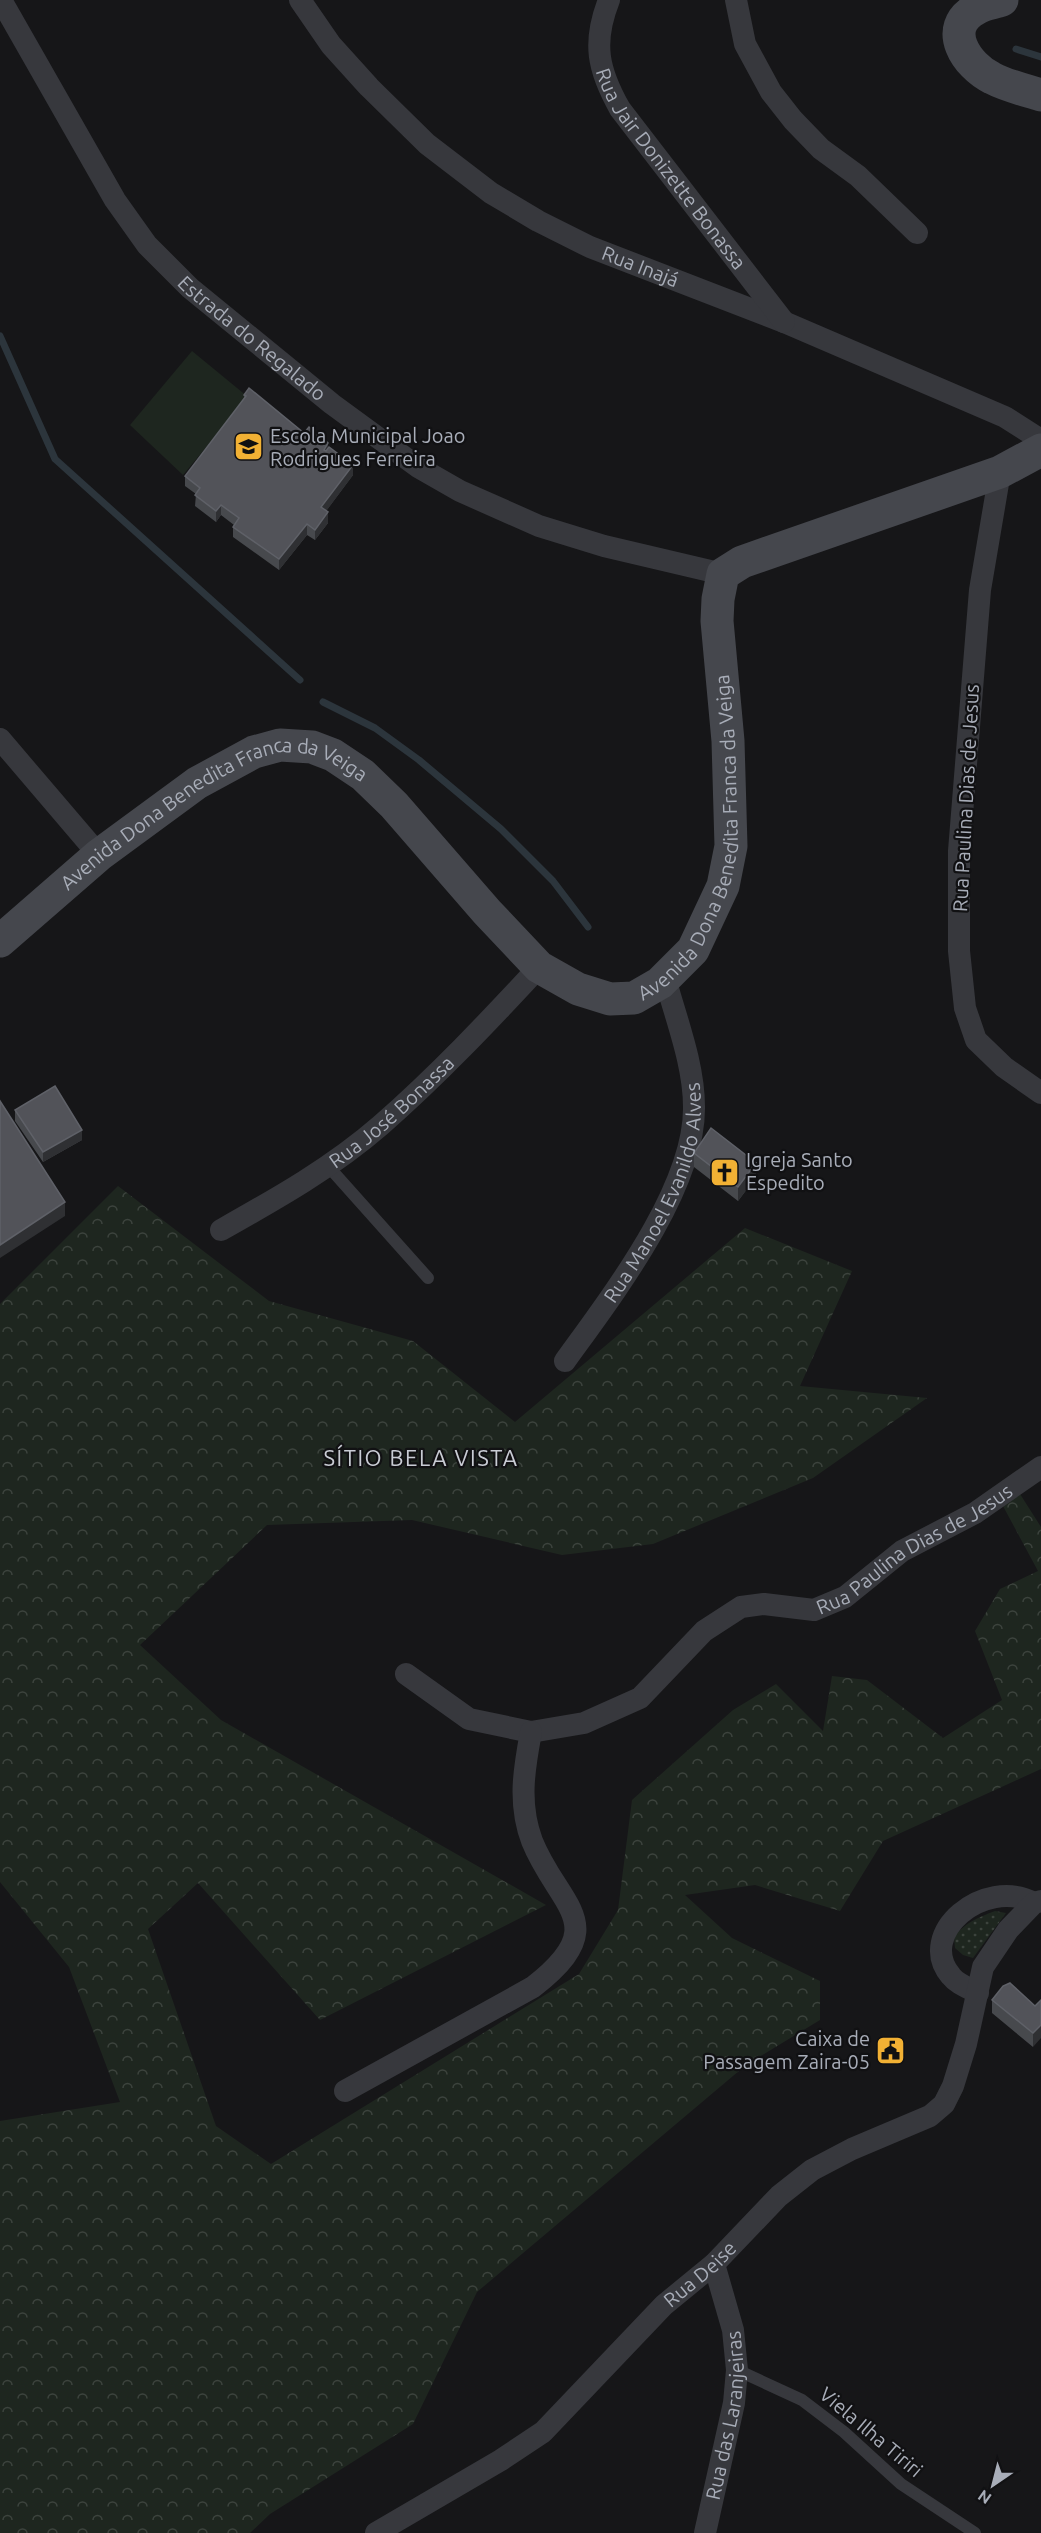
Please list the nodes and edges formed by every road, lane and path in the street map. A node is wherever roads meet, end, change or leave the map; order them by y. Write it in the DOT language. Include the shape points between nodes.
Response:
graph roads {
  1 [pos="1,0"];
  2 [pos="300,0"];
  3 [pos="609,0"];
  4 [pos="736,0"];
  5 [pos="747,0"];
  6 [pos="1002,0"];
  7 [pos="1041,95"];
  8 [pos="917,233"];
  9 [pos="784,322"];
  10 [pos="1041,440"];
  11 [pos="1041,450"];
  12 [pos="1000,472"];
  13 [pos="723,574"];
  14 [pos="0,739"];
  15 [pos="99,855"];
  16 [pos="0,942"];
  17 [pos="539,967"];
  18 [pos="665,978"];
  19 [pos="1041,1093"];
  20 [pos="328,1166"];
  21 [pos="221,1230"];
  22 [pos="428,1278"];
  23 [pos="565,1361"];
  24 [pos="1041,1467"];
  25 [pos="406,1674"];
  26 [pos="531,1732"];
  27 [pos="1038,1902"];
  28 [pos="978,1993"];
  29 [pos="345,2091"];
  30 [pos="714,2264"];
  31 [pos="736,2370"];
  32 [pos="707,2529"];
  33 [pos="376,2533"];
  34 [pos="685,2533"];
  35 [pos="975,2533"];
  1 -- 13 [label="street, Estrada do Regalado" via="114,200 147,245 190,288 332,404 418,467 460,491 539,526"];
  2 -- 9 [label="street, Rua Inajá" via="331,45 369,87 427,144 491,193 590,247"];
  3 -- 9 [label="street, Rua Jair Donizette Bonassa" via="598,34 598,58 610,92"];
  4 -- 5 [label="street"];
  4 -- 8 [label="street" via="745,44 771,92 820,149 858,176"];
  6 -- 7 [label="main road" via="976,8 963,21 959,40 964,54 992,79"];
  9 -- 10 [label="street, Rua Inajá" via="1005,417"];
  11 -- 12 [label="main road"];
  12 -- 13 [label="main road" via="742,562"];
  12 -- 19 [label="street, Rua Paulina Dias de Jesus" via="979,602 959,850 959,951 965,1008 976,1040 1004,1067"];
  13 -- 18 [label="main road, Avenida Dona Benedita Franca da Veiga" via="717,621 728,741 731,846 723,886 706,926 693,950"];
  14 -- 15 [label="street"];
  15 -- 16 [label="main road, Avenida Dona Benedita Franca da Veiga"];
  15 -- 17 [label="main road, Avenida Dona Benedita Franca da Veiga" via="196,783 254,752 280,745 312,747 333,755 363,775"];
  17 -- 18 [label="main road, Avenida Dona Benedita Franca da Veiga" via="578,989 610,999 634,998"];
  17 -- 20 [label="street, Rua José Bonassa" via="381,1126"];
  18 -- 23 [label="street, Rua Manoel Evanildo Alves" via="692,1080 691,1140 664,1209 622,1281"];
  20 -- 21 [label="street, Rua José Bonassa"];
  20 -- 22 [label="lane"];
  24 -- 26 [label="street, Rua Paulina Dias de Jesus" via="975,1513 902,1551 845,1597 814,1610 764,1604 741,1607 704,1631 640,1698 584,1723"];
  25 -- 26 [label="street, Rua Paulina Dias de Jesus" via="469,1719"];
  26 -- 29 [label="street" via="523,1777 523,1807 532,1840 573,1913 575,1936 571,1950 556,1969 533,1987"];
  27 -- 28 [label="street, Rua Deise" via="1008,1930 983,1967"];
  27 -- 28 [label="street, Rua Deise" via="997,1896 968,1906 955,1918 941,1952 944,1966 952,1977"];
  28 -- 30 [label="street, Rua Deise" via="966,2044 944,2104 930,2116 812,2170 779,2196"];
  30 -- 31 [label="street, Rua das Laranjeiras" via="733,2330"];
  30 -- 33 [label="street, Rua Deise" via="664,2305 543,2432"];
  31 -- 32 [label="street, Rua das Laranjeiras" via="734,2403"];
  31 -- 35 [label="lane, Viela Ilha Tiriri" via="802,2400 901,2484"];
  32 -- 34 [label="street"];
}
